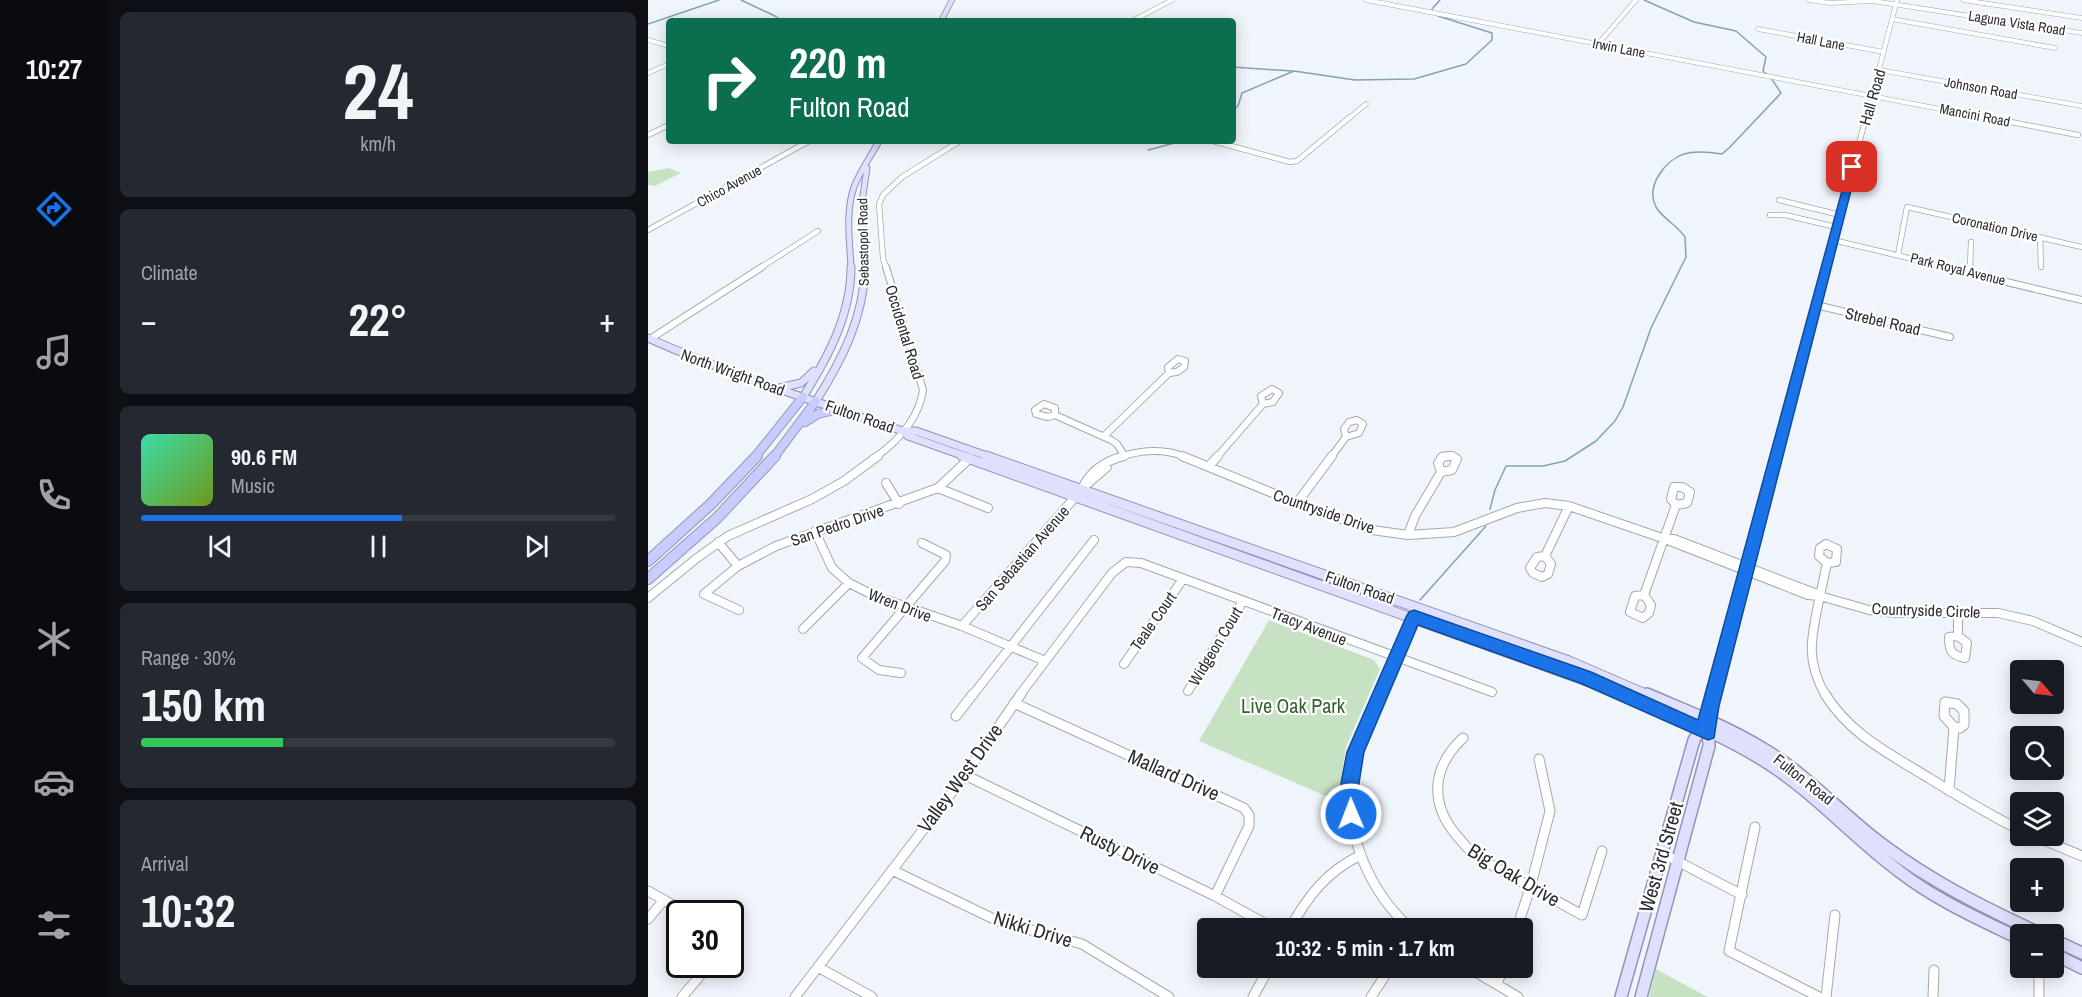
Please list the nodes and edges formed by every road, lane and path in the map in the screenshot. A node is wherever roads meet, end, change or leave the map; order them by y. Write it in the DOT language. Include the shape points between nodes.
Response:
graph roads {
  1 [pos="952,0"];
  2 [pos="1172,0"];
  3 [pos="1366,0"];
  4 [pos="1636,0"];
  5 [pos="1809,0"];
  6 [pos="1962,0"];
  7 [pos="1897,2"];
  8 [pos="943,18"];
  9 [pos="1138,18"];
  10 [pos="2082,18"];
  11 [pos="1892,19"];
  12 [pos="1768,27"];
  13 [pos="1758,29"];
  14 [pos="2082,33"];
  15 [pos="1798,37"];
  16 [pos="648,40"];
  17 [pos="1598,44"];
  18 [pos="666,45"];
  19 [pos="2055,48"];
  20 [pos="1884,52"];
  21 [pos="666,65"];
  22 [pos="1880,70"];
  23 [pos="648,73"];
  24 [pos="1872,95"];
  25 [pos="1366,104"];
  26 [pos="2082,106"];
  27 [pos="666,126"];
  28 [pos="648,135"];
  29 [pos="2078,135"];
  30 [pos="804,144"];
  31 [pos="877,144"];
  32 [pos="878,144"];
  33 [pos="955,144"];
  34 [pos="1224,144"];
  35 [pos="1779,200"];
  36 [pos="1770,215"];
  37 [pos="1840,215"];
  38 [pos="1836,227"];
  39 [pos="648,230"];
  40 [pos="818,231"];
  41 [pos="2040,237"];
  42 [pos="1833,240"];
  43 [pos="1971,242"];
  44 [pos="2082,247"];
  45 [pos="1898,255"];
  46 [pos="2041,267"];
  47 [pos="1970,272"];
  48 [pos="2082,300"];
  49 [pos="1816,305"];
  50 [pos="1950,337"];
  51 [pos="835,338"];
  52 [pos="649,340"];
  53 [pos="1169,373"];
  54 [pos="777,388"];
  55 [pos="803,397"];
  56 [pos="816,401"];
  57 [pos="1263,404"];
  58 [pos="838,409"];
  59 [pos="1055,415"];
  60 [pos="903,431"];
  61 [pos="792,434"];
  62 [pos="1104,436"];
  63 [pos="1346,437"];
  64 [pos="1124,455"];
  65 [pos="970,458"];
  66 [pos="1209,466"];
  67 [pos="1441,472"];
  68 [pos="886,483"];
  69 [pos="938,488"];
  70 [pos="1079,492"];
  71 [pos="1297,503"];
  72 [pos="899,504"];
  73 [pos="1676,505"];
  74 [pos="1569,506"];
  75 [pos="987,508"];
  76 [pos="815,531"];
  77 [pos="1408,535"];
  78 [pos="1665,539"];
  79 [pos="1094,540"];
  80 [pos="718,542"];
  81 [pos="922,543"];
  82 [pos="1545,556"];
  83 [pos="648,561"];
  84 [pos="1126,562"];
  85 [pos="1827,563"];
  86 [pos="738,566"];
  87 [pos="1747,569"];
  88 [pos="648,579"];
  89 [pos="1183,579"];
  90 [pos="849,583"];
  91 [pos="1644,595"];
  92 [pos="1820,596"];
  93 [pos="648,598"];
  94 [pos="1243,601"];
  95 [pos="903,607"];
  96 [pos="739,610"];
  97 [pos="1416,612"];
  98 [pos="1958,613"];
  99 [pos="962,626"];
  100 [pos="803,629"];
  101 [pos="1958,636"];
  102 [pos="2082,642"];
  103 [pos="1012,647"];
  104 [pos="1396,659"];
  105 [pos="1045,661"];
  106 [pos="1124,664"];
  107 [pos="901,673"];
  108 [pos="1188,691"];
  109 [pos="1492,692"];
  110 [pos="1014,703"];
  111 [pos="956,716"];
  112 [pos="1705,727"];
  113 [pos="1954,727"];
  114 [pos="1463,738"];
  115 [pos="1539,759"];
  116 [pos="965,775"];
  117 [pos="1949,791"];
  118 [pos="2010,825"];
  119 [pos="1755,826"];
  120 [pos="2058,846"];
  121 [pos="1602,851"];
  122 [pos="1662,853"];
  123 [pos="1361,855"];
  124 [pos="2082,856"];
  125 [pos="1677,861"];
  126 [pos="891,870"];
  127 [pos="1531,885"];
  128 [pos="648,891"];
  129 [pos="1742,895"];
  130 [pos="1215,896"];
  131 [pos="664,900"];
  132 [pos="1835,915"];
  133 [pos="1255,918"];
  134 [pos="1296,918"];
  135 [pos="1401,918"];
  136 [pos="1519,918"];
  137 [pos="648,919"];
  138 [pos="2018,924"];
  139 [pos="2010,934"];
  140 [pos="2064,945"];
  141 [pos="2082,953"];
  142 [pos="2064,959"];
  143 [pos="818,967"];
  144 [pos="2082,968"];
  145 [pos="1934,970"];
  146 [pos="698,978"];
  147 [pos="1263,978"];
  148 [pos="1383,978"];
  149 [pos="1486,978"];
  150 [pos="1499,978"];
  151 [pos="2039,978"];
  152 [pos="1497,984"];
  153 [pos="682,997"];
  154 [pos="795,997"];
  155 [pos="872,997"];
  156 [pos="1169,997"];
  157 [pos="1253,997"];
  158 [pos="1371,997"];
  159 [pos="1518,997"];
  160 [pos="1621,997"];
  161 [pos="1641,997"];
  162 [pos="1819,997"];
  163 [pos="1826,997"];
  164 [pos="1933,997"];
  165 [pos="2040,997"];
  1 -- 8 [label="main road"];
  2 -- 9 [label="street"];
  3 -- 17 [label="street, Irwin Lane"];
  4 -- 17 [label="street"];
  5 -- 7 [label="street, Laguna Vista Road"];
  6 -- 10 [label="street"];
  7 -- 11 [label="street, Hall Road"];
  7 -- 14 [label="street, Laguna Vista Road"];
  11 -- 19 [label="street"];
  11 -- 20 [label="street, Hall Road"];
  12 -- 15 [label="street"];
  13 -- 15 [label="street, Hall Lane"];
  15 -- 20 [label="street, Hall Lane"];
  16 -- 18 [label="street"];
  17 -- 24 [label="street, Irwin Lane"];
  20 -- 22 [label="street, Hall Road"];
  21 -- 23 [label="street"];
  22 -- 24 [label="street, Hall Road"];
  22 -- 26 [label="street, Johnson Road"];
  24 -- 29 [label="street, Mancini Road"];
  24 -- 37 [label="street, Hall Road"];
  25 -- 34 [label="street" via="1297,161"];
  27 -- 28 [label="street"];
  30 -- 39 [label="street, Chico Avenue"];
  31 -- 51 [label="main road, Sebastopol Road" via="851,199 850,278"];
  32 -- 56 [label="main road, Sebastopol Road" via="862,189 866,268 860,309 843,355"];
  33 -- 60 [label="street, Occidental Road" via="892,185 879,204 882,253 923,393 919,412"];
  35 -- 37 [label="street"];
  36 -- 38 [label="street"];
  37 -- 38 [label="street, Hall Road"];
  38 -- 42 [label="street, Hall Road"];
  40 -- 52 [label="street"];
  41 -- 44 [label="street, Coronation Drive"];
  41 -- 45 [label="street, Coronation Drive" via="1907,207"];
  41 -- 46 [label="street"];
  42 -- 45 [label="street, Park Royal Avenue"];
  42 -- 49 [label="street, Hall Road"];
  43 -- 47 [label="street"];
  45 -- 47 [label="street, Park Royal Avenue"];
  47 -- 48 [label="street, Park Royal Avenue"];
  49 -- 50 [label="street, Strebel Road"];
  49 -- 87 [label="street, Hall Road"];
  51 -- 54 [label="main road" via="807,380"];
  51 -- 55 [label="main road, Sebastopol Road"];
  52 -- 54 [label="main road, North Wright Road"];
  53 -- 62 [label="street"];
  54 -- 55 [label="main road, North Wright Road"];
  55 -- 56 [label="main road, North Wright Road"];
  55 -- 83 [label="highway" via="740,475"];
  56 -- 58 [label="main road, Fulton Road"];
  56 -- 61 [label="highway"];
  57 -- 66 [label="street"];
  58 -- 60 [label="main road, Fulton Road"];
  58 -- 61 [label="highway" via="813,417"];
  59 -- 62 [label="street"];
  60 -- 65 [label="main road, Fulton Road"];
  60 -- 70 [label="main road, Fulton Road" via="916,431"];
  60 -- 80 [label="street, Occidental Road" via="832,488"];
  61 -- 88 [label="highway" via="737,497"];
  62 -- 64 [label="street" via="1117,444"];
  63 -- 71 [label="street"];
  64 -- 66 [label="street, Countryside Drive" via="1154,450 1176,453"];
  64 -- 70 [label="street, Countryside Drive" via="1098,470"];
  65 -- 69 [label="street, San Pedro Drive"];
  65 -- 70 [label="main road, Fulton Road"];
  66 -- 71 [label="street, Countryside Drive"];
  67 -- 77 [label="street"];
  68 -- 72 [label="street"];
  69 -- 72 [label="street, San Pedro Drive"];
  69 -- 75 [label="street"];
  70 -- 97 [label="main road, Fulton Road"];
  70 -- 99 [label="street, San Sebastian Avenue"];
  71 -- 77 [label="street, Countryside Drive" via="1372,530"];
  72 -- 76 [label="street, San Pedro Drive"];
  73 -- 78 [label="street"];
  74 -- 77 [label="street, Countryside Drive" via="1545,502 1516,508 1454,532"];
  74 -- 78 [label="street, Countryside Drive"];
  74 -- 82 [label="street"];
  76 -- 86 [label="street, San Pedro Drive"];
  76 -- 90 [label="street, Wren Drive" via="832,568"];
  78 -- 87 [label="street, Countryside Drive"];
  78 -- 91 [label="street"];
  79 -- 103 [label="street"];
  80 -- 86 [label="street"];
  80 -- 93 [label="street, Occidental Road"];
  81 -- 95 [label="street" via="944,553 946,559"];
  84 -- 89 [label="street, Tracy Avenue" via="1137,562"];
  84 -- 105 [label="street, Valley West Drive" via="1112,573"];
  85 -- 92 [label="street"];
  86 -- 96 [label="street, San Pedro Drive" via="704,594"];
  87 -- 92 [label="street, Countryside Drive" via="1808,595"];
  87 -- 112 [label="street, Hall Road"];
  89 -- 94 [label="street, Tracy Avenue"];
  89 -- 106 [label="street, Teale Court"];
  90 -- 95 [label="street, Wren Drive"];
  90 -- 100 [label="street"];
  92 -- 98 [label="street, Countryside Circle" via="1869,610"];
  92 -- 117 [label="street" via="1811,661 1830,702 1858,733"];
  94 -- 104 [label="street, Tracy Avenue"];
  94 -- 108 [label="street, Widgeon Court"];
  95 -- 99 [label="street, Wren Drive"];
  95 -- 107 [label="street" via="862,658 885,671"];
  97 -- 104 [label="street"];
  97 -- 112 [label="main road, Fulton Road" via="1587,668"];
  98 -- 101 [label="street"];
  98 -- 102 [label="street, Countryside Circle" via="2018,616"];
  99 -- 103 [label="street, Wren Drive"];
  103 -- 105 [label="street, Wren Drive"];
  103 -- 111 [label="street"];
  104 -- 109 [label="street, Tracy Avenue"];
  104 -- 123 [label="street" via="1352,767 1349,797"];
  105 -- 110 [label="street, Valley West Drive"];
  110 -- 116 [label="street, Valley West Drive"];
  110 -- 130 [label="street, Mallard Drive" via="1244,808 1249,826"];
  112 -- 122 [label="main road, West 3rd Street" via="1694,740"];
  112 -- 125 [label="main road, West 3rd Street" via="1709,746"];
  112 -- 138 [label="main road, Fulton Road" via="1750,741 1794,768 1881,844 1930,879"];
  112 -- 139 [label="main road, Fulton Road" via="1788,777 1918,885"];
  113 -- 117 [label="street"];
  114 -- 127 [label="street, Big Oak Drive" via="1448,752 1439,772 1437,789 1446,823 1471,852"];
  115 -- 127 [label="street" via="1550,811"];
  116 -- 126 [label="street, Valley West Drive"];
  116 -- 130 [label="street, Rusty Drive"];
  117 -- 118 [label="street"];
  119 -- 129 [label="street"];
  120 -- 124 [label="street"];
  121 -- 127 [label="street, Big Oak Drive" via="1582,915"];
  122 -- 125 [label="street"];
  122 -- 160 [label="main road, West 3rd Street"];
  123 -- 134 [label="street" via="1320,881"];
  123 -- 135 [label="street" via="1379,893"];
  125 -- 129 [label="street"];
  125 -- 161 [label="main road, West 3rd Street"];
  126 -- 143 [label="street, Valley West Drive"];
  126 -- 156 [label="street, Nikki Drive" via="998,921 1082,944"];
  127 -- 136 [label="street"];
  128 -- 131 [label="street"];
  129 -- 162 [label="street" via="1729,951"];
  130 -- 133 [label="street, Rusty Drive"];
  131 -- 137 [label="street"];
  132 -- 163 [label="street"];
  140 -- 141 [label="main road"];
  142 -- 144 [label="main road"];
  143 -- 154 [label="street, Valley West Drive"];
  143 -- 155 [label="street"];
  145 -- 164 [label="street"];
  146 -- 153 [label="street"];
  147 -- 157 [label="street"];
  148 -- 158 [label="street"];
  149 -- 152 [label="street"];
  150 -- 152 [label="street"];
  151 -- 165 [label="street"];
  152 -- 159 [label="street"];
}
